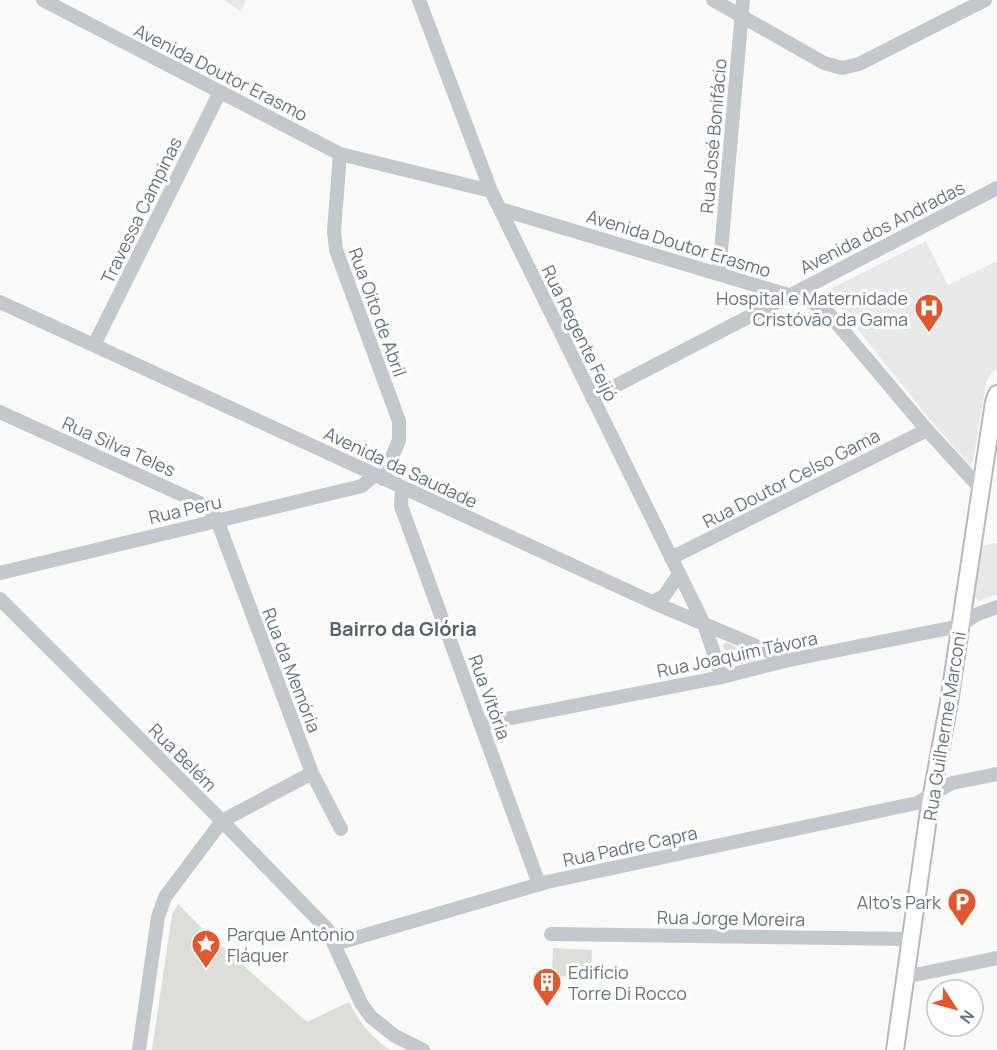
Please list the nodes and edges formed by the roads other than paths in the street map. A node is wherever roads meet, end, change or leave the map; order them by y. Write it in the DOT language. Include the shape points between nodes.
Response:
graph roads {
  1 [pos="43,0"];
  2 [pos="419,0"];
  3 [pos="713,0"];
  4 [pos="742,0"];
  5 [pos="985,0"];
  6 [pos="741,16"];
  7 [pos="220,92"];
  8 [pos="340,154"];
  9 [pos="997,188"];
  10 [pos="491,191"];
  11 [pos="500,209"];
  12 [pos="719,274"];
  13 [pos="788,295"];
  14 [pos="0,302"];
  15 [pos="94,345"];
  16 [pos="592,398"];
  17 [pos="995,398"];
  18 [pos="0,412"];
  19 [pos="927,430"];
  20 [pos="380,477"];
  21 [pos="402,488"];
  22 [pos="981,489"];
  23 [pos="217,520"];
  24 [pos="671,558"];
  25 [pos="0,573"];
  26 [pos="679,574"];
  27 [pos="0,599"];
  28 [pos="652,602"];
  29 [pos="997,608"];
  30 [pos="704,624"];
  31 [pos="960,626"];
  32 [pos="789,660"];
  33 [pos="722,676"];
  34 [pos="480,724"];
  35 [pos="312,773"];
  36 [pos="997,774"];
  37 [pos="933,793"];
  38 [pos="222,821"];
  39 [pos="341,829"];
  40 [pos="540,884"];
  41 [pos="551,934"];
  42 [pos="910,939"];
  43 [pos="335,944"];
  44 [pos="997,958"];
  45 [pos="905,977"];
  46 [pos="139,1050"];
  47 [pos="423,1050"];
  48 [pos="895,1050"];
  1 -- 7 [label="street, Avenida Doutor Erasmo"];
  2 -- 10 [label="street, Rua Regente Feijó"];
  3 -- 6 [label="street"];
  4 -- 6 [label="street, Rua José Bonifácio"];
  5 -- 6 [label="street" via="859,64 842,68 824,63"];
  6 -- 12 [label="street, Rua José Bonifácio"];
  7 -- 8 [label="street, Avenida Doutor Erasmo"];
  7 -- 15 [label="street, Travessa Campinas"];
  8 -- 10 [label="street, Avenida Doutor Erasmo"];
  8 -- 20 [label="street, Rua Oito de Abril" via="336,250 399,421 399,440"];
  9 -- 13 [label="street, Avenida dos Andradas"];
  10 -- 11 [label="street, Rua Regente Feijó"];
  11 -- 12 [label="street, Avenida Doutor Erasmo"];
  11 -- 16 [label="street, Rua Regente Feijó"];
  12 -- 13 [label="street, Avenida Doutor Erasmo"];
  13 -- 16 [label="street, Avenida dos Andradas"];
  13 -- 19 [label="street, Avenida Doutor Erasmo" via="812,302 830,314"];
  14 -- 15 [label="street, Avenida da Saudade"];
  15 -- 20 [label="street, Avenida da Saudade"];
  16 -- 24 [label="street, Rua Regente Feijó"];
  17 -- 22 [label="main road, Rua Guilherme Marconi"];
  18 -- 23 [label="street, Rua Silva Teles" via="200,503"];
  19 -- 22 [label="street, Avenida Doutor Erasmo"];
  19 -- 24 [label="street, Rua Doutor Celso Gama"];
  20 -- 21 [label="street, Avenida da Saudade"];
  20 -- 23 [label="street, Rua Peru" via="362,486"];
  21 -- 28 [label="street, Avenida da Saudade"];
  21 -- 34 [label="street, Rua Vitória" via="401,506"];
  22 -- 31 [label="main road, Rua Guilherme Marconi"];
  23 -- 25 [label="street, Rua Peru"];
  23 -- 35 [label="street, Rua da Memória"];
  24 -- 26 [label="street, Rua Regente Feijó"];
  26 -- 28 [label="street" via="664,596"];
  26 -- 30 [label="street, Rua Regente Feijó"];
  27 -- 38 [label="street, Rua Belém"];
  28 -- 30 [label="street, Avenida da Saudade"];
  29 -- 31 [label="street, Rua Joaquim Távora" via="975,615"];
  30 -- 32 [label="street, Avenida da Saudade"];
  30 -- 33 [label="street, Rua Regente Feijó"];
  31 -- 32 [label="street, Rua Joaquim Távora"];
  31 -- 37 [label="main road, Rua Guilherme Marconi"];
  32 -- 33 [label="street, Rua Joaquim Távora"];
  33 -- 34 [label="street, Rua Joaquim Távora"];
  34 -- 40 [label="street, Rua Vitória"];
  35 -- 38 [label="street"];
  35 -- 39 [label="street, Rua da Memória"];
  36 -- 37 [label="street, Rua Padre Capra" via="952,783"];
  37 -- 40 [label="street, Rua Padre Capra" via="913,804"];
  37 -- 42 [label="main road, Rua Guilherme Marconi"];
  38 -- 43 [label="street, Rua Belém" via="327,929"];
  38 -- 46 [label="street" via="161,906"];
  40 -- 43 [label="street, Rua Padre Capra"];
  41 -- 42 [label="street, Rua Jorge Moreira"];
  42 -- 45 [label="main road, Rua Guilherme Marconi"];
  43 -- 47 [label="street, Rua Belém" via="371,1017 395,1036"];
  44 -- 45 [label="street"];
  45 -- 48 [label="main road, Rua Guilherme Marconi"];
}
